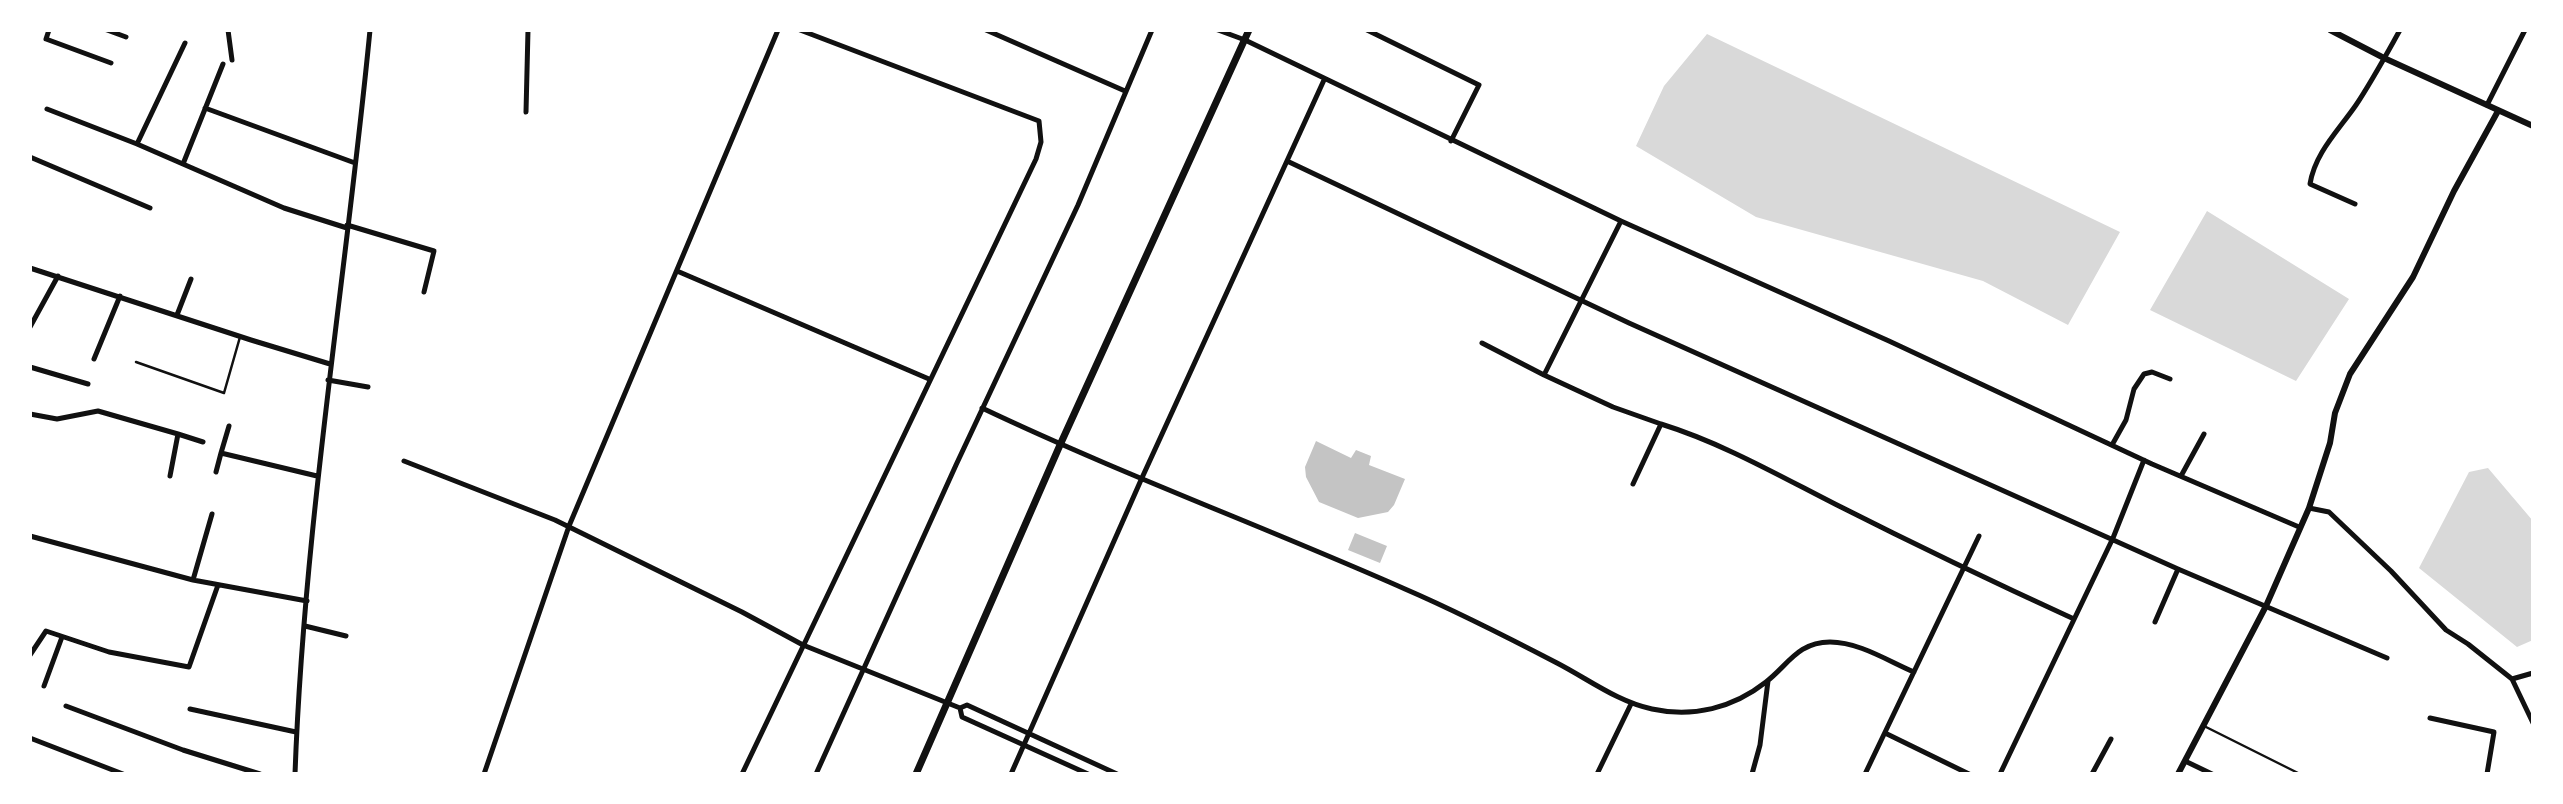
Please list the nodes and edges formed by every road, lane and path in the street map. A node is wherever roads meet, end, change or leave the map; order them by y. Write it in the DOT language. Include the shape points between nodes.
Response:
graph roads {
  1 [pos="49,30"];
  2 [pos="107,30"];
  3 [pos="228,30"];
  4 [pos="370,30"];
  5 [pos="528,30"];
  6 [pos="778,30"];
  7 [pos="800,30"];
  8 [pos="986,30"];
  9 [pos="1152,30"];
  10 [pos="1218,30"];
  11 [pos="1249,30"];
  12 [pos="1367,30"];
  13 [pos="2330,30"];
  14 [pos="2400,30"];
  15 [pos="2525,30"];
  16 [pos="126,37"];
  17 [pos="1244,40"];
  18 [pos="185,43"];
  19 [pos="2384,58"];
  20 [pos="232,60"];
  21 [pos="111,63"];
  22 [pos="223,64"];
  23 [pos="1324,80"];
  24 [pos="1125,91"];
  25 [pos="2487,105"];
  26 [pos="205,108"];
  27 [pos="47,109"];
  28 [pos="2498,111"];
  29 [pos="526,112"];
  30 [pos="2533,126"];
  31 [pos="1451,141"];
  32 [pos="137,144"];
  33 [pos="30,157"];
  34 [pos="1287,161"];
  35 [pos="355,163"];
  36 [pos="183,164"];
  37 [pos="2354,204"];
  38 [pos="150,208"];
  39 [pos="1620,221"];
  40 [pos="347,226"];
  41 [pos="30,268"];
  42 [pos="677,271"];
  43 [pos="58,276"];
  44 [pos="191,279"];
  45 [pos="424,292"];
  46 [pos="120,296"];
  47 [pos="1581,300"];
  48 [pos="177,315"];
  49 [pos="30,327"];
  50 [pos="240,337"];
  51 [pos="1482,342"];
  52 [pos="94,359"];
  53 [pos="136,362"];
  54 [pos="330,364"];
  55 [pos="30,367"];
  56 [pos="1544,375"];
  57 [pos="2170,379"];
  58 [pos="328,380"];
  59 [pos="929,380"];
  60 [pos="88,384"];
  61 [pos="368,387"];
  62 [pos="982,408"];
  63 [pos="30,414"];
  64 [pos="1661,424"];
  65 [pos="229,426"];
  66 [pos="178,434"];
  67 [pos="2204,434"];
  68 [pos="203,442"];
  69 [pos="1060,445"];
  70 [pos="2112,445"];
  71 [pos="221,453"];
  72 [pos="2144,460"];
  73 [pos="404,461"];
  74 [pos="216,472"];
  75 [pos="170,475"];
  76 [pos="317,476"];
  77 [pos="2181,476"];
  78 [pos="1141,480"];
  79 [pos="1633,484"];
  80 [pos="2309,508"];
  81 [pos="212,514"];
  82 [pos="569,526"];
  83 [pos="2299,527"];
  84 [pos="30,536"];
  85 [pos="1979,536"];
  86 [pos="2113,538"];
  87 [pos="1964,569"];
  88 [pos="2178,569"];
  89 [pos="193,580"];
  90 [pos="218,586"];
  91 [pos="307,601"];
  92 [pos="2266,606"];
  93 [pos="2074,619"];
  94 [pos="2155,622"];
  95 [pos="305,625"];
  96 [pos="346,636"];
  97 [pos="62,637"];
  98 [pos="803,645"];
  99 [pos="30,655"];
  100 [pos="2387,658"];
  101 [pos="862,668"];
  102 [pos="1914,672"];
  103 [pos="2533,673"];
  104 [pos="2512,679"];
  105 [pos="1768,681"];
  106 [pos="44,686"];
  107 [pos="947,703"];
  108 [pos="1632,704"];
  109 [pos="66,706"];
  110 [pos="960,708"];
  111 [pos="190,709"];
  112 [pos="2430,718"];
  113 [pos="2533,723"];
  114 [pos="2203,726"];
  115 [pos="296,732"];
  116 [pos="1885,733"];
  117 [pos="1030,734"];
  118 [pos="30,738"];
  119 [pos="2111,739"];
  120 [pos="1025,745"];
  121 [pos="2185,761"];
  122 [pos="123,774"];
  123 [pos="260,774"];
  124 [pos="295,774"];
  125 [pos="484,774"];
  126 [pos="742,774"];
  127 [pos="816,774"];
  128 [pos="916,774"];
  129 [pos="1011,774"];
  130 [pos="1088,774"];
  131 [pos="1117,774"];
  132 [pos="1597,774"];
  133 [pos="1752,774"];
  134 [pos="1865,774"];
  135 [pos="1969,774"];
  136 [pos="2000,774"];
  137 [pos="2092,774"];
  138 [pos="2178,774"];
  139 [pos="2211,774"];
  140 [pos="2300,774"];
  141 [pos="2487,774"];
  1 -- 21 [label="street" via="46,39"];
  2 -- 16 [label="street"];
  3 -- 20 [label="street"];
  4 -- 35 [label="street"];
  5 -- 29 [label="street"];
  6 -- 42 [label="street"];
  7 -- 59 [label="street" via="1039,121 1041,142 1036,159"];
  8 -- 24 [label="street"];
  9 -- 24 [label="street"];
  10 -- 17 [label="street"];
  11 -- 17 [label="main road"];
  12 -- 31 [label="street" via="1479,85"];
  13 -- 19 [label="street"];
  14 -- 19 [label="street"];
  15 -- 25 [label="street"];
  17 -- 23 [label="street"];
  17 -- 69 [label="main road"];
  18 -- 32 [label="street"];
  19 -- 25 [label="street"];
  19 -- 37 [label="street" via="2317,157 2310,184"];
  22 -- 26 [label="street"];
  23 -- 31 [label="street"];
  23 -- 34 [label="street"];
  24 -- 62 [label="street" via="1078,205"];
  25 -- 28 [label="street"];
  26 -- 35 [label="street"];
  26 -- 36 [label="street"];
  27 -- 32 [label="street"];
  28 -- 30 [label="street"];
  28 -- 80 [label="street" via="2413,277 2350,374"];
  31 -- 39 [label="street"];
  32 -- 36 [label="street"];
  33 -- 38 [label="street"];
  34 -- 47 [label="street"];
  34 -- 78 [label="street"];
  35 -- 40 [label="street"];
  36 -- 40 [label="street" via="284,208"];
  39 -- 47 [label="street"];
  39 -- 70 [label="street"];
  40 -- 45 [label="street" via="434,251"];
  40 -- 54 [label="street"];
  41 -- 43 [label="street"];
  42 -- 59 [label="street"];
  42 -- 82 [label="street"];
  43 -- 46 [label="street"];
  43 -- 49 [label="street"];
  44 -- 48 [label="street"];
  46 -- 48 [label="street"];
  46 -- 52 [label="street"];
  47 -- 56 [label="street"];
  47 -- 86 [label="street"];
  48 -- 50 [label="street"];
  50 -- 53 [label="lane" via="224,393"];
  50 -- 54 [label="street"];
  51 -- 56 [label="street"];
  54 -- 58 [label="street"];
  55 -- 60 [label="street"];
  56 -- 64 [label="street"];
  57 -- 70 [label="street" via="2144,374"];
  58 -- 61 [label="street"];
  58 -- 76 [label="street"];
  59 -- 98 [label="street"];
  62 -- 69 [label="street"];
  62 -- 101 [label="street"];
  63 -- 66 [label="street" via="57,419 98,411"];
  64 -- 79 [label="street"];
  64 -- 87 [label="street" via="1763,466"];
  65 -- 71 [label="street"];
  66 -- 68 [label="street"];
  66 -- 75 [label="street"];
  67 -- 77 [label="street"];
  69 -- 78 [label="street"];
  69 -- 107 [label="main road"];
  70 -- 72 [label="street"];
  71 -- 74 [label="street"];
  71 -- 76 [label="street"];
  72 -- 77 [label="street"];
  72 -- 86 [label="street"];
  73 -- 82 [label="street"];
  76 -- 91 [label="street"];
  77 -- 83 [label="street"];
  78 -- 108 [label="street" via="1406,589"];
  78 -- 117 [label="street"];
  80 -- 83 [label="street"];
  80 -- 104 [label="street" via="2329,512 2446,630"];
  81 -- 89 [label="street"];
  82 -- 98 [label="street"];
  82 -- 125 [label="street"];
  83 -- 92 [label="street"];
  84 -- 89 [label="street"];
  85 -- 87 [label="street"];
  86 -- 88 [label="street"];
  86 -- 93 [label="street"];
  87 -- 93 [label="street"];
  87 -- 102 [label="street"];
  88 -- 92 [label="street"];
  88 -- 94 [label="street"];
  89 -- 90 [label="street"];
  90 -- 91 [label="street"];
  90 -- 97 [label="street" via="189,667 109,652"];
  91 -- 95 [label="street"];
  92 -- 100 [label="street"];
  92 -- 114 [label="street"];
  93 -- 136 [label="street"];
  95 -- 96 [label="street"];
  95 -- 115 [label="street"];
  97 -- 99 [label="street" via="46,631"];
  97 -- 106 [label="street"];
  98 -- 101 [label="street"];
  98 -- 126 [label="street"];
  101 -- 107 [label="street"];
  101 -- 127 [label="street"];
  102 -- 105 [label="street" via="1848,644 1817,643 1790,657"];
  102 -- 116 [label="street"];
  103 -- 104 [label="street"];
  104 -- 113 [label="street"];
  105 -- 108 [label="street" via="1746,696 1704,711 1679,713"];
  105 -- 133 [label="street"];
  107 -- 110 [label="street"];
  107 -- 128 [label="main road"];
  108 -- 132 [label="street"];
  109 -- 123 [label="street"];
  110 -- 117 [label="street" via="967,705"];
  110 -- 120 [label="street" via="962,717"];
  111 -- 115 [label="street"];
  112 -- 141 [label="street" via="2494,732"];
  114 -- 121 [label="street"];
  114 -- 140 [label="lane"];
  115 -- 124 [label="street"];
  116 -- 134 [label="street"];
  116 -- 135 [label="street"];
  117 -- 120 [label="street"];
  117 -- 131 [label="street"];
  118 -- 122 [label="street"];
  119 -- 137 [label="street"];
  120 -- 129 [label="street"];
  120 -- 130 [label="street"];
  121 -- 138 [label="street"];
  121 -- 139 [label="street"];
}
